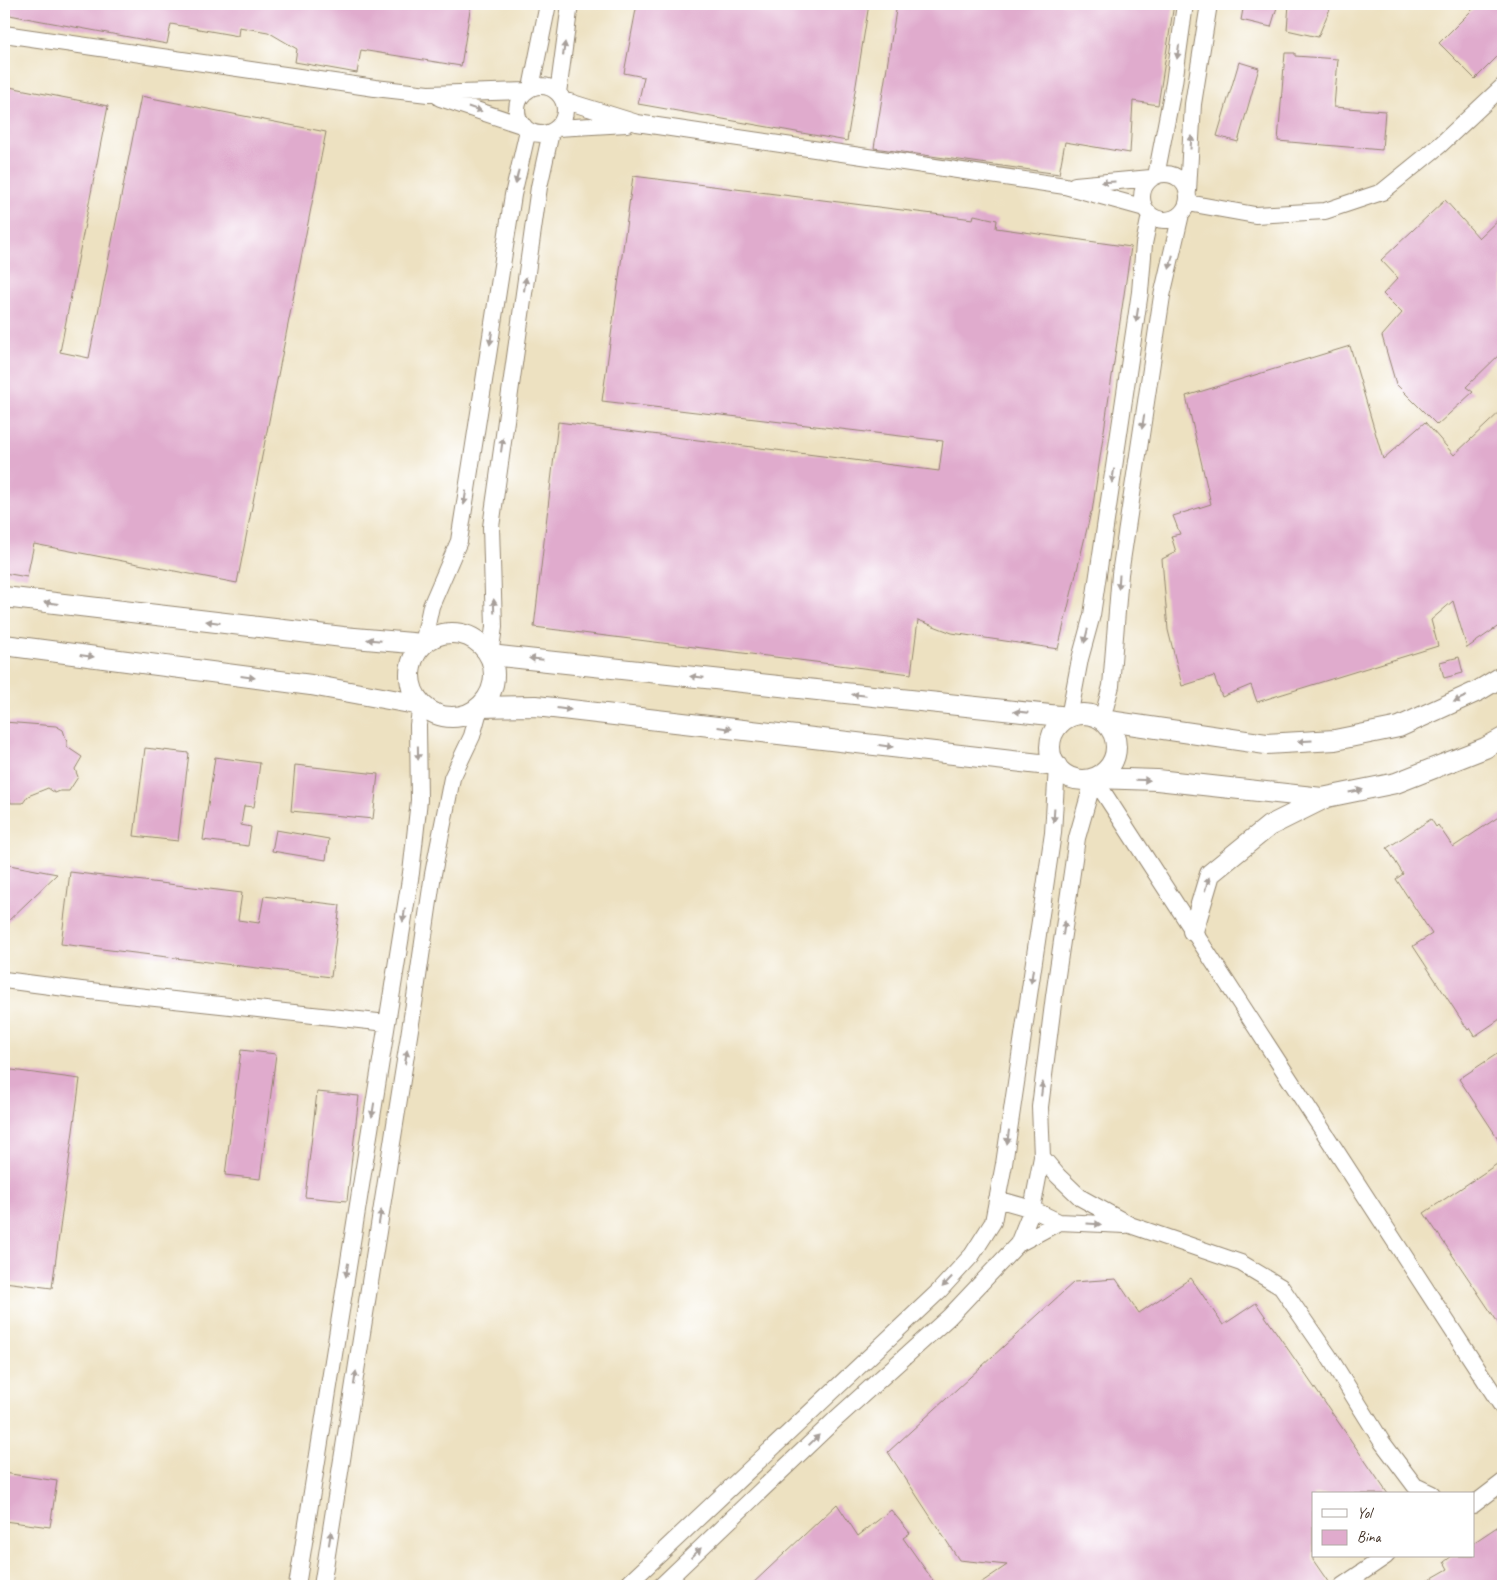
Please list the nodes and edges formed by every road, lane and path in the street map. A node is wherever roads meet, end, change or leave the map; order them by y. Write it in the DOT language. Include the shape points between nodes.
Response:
graph roads {
  1 [pos="548,4"];
  2 [pos="570,4"];
  3 [pos="1185,4"];
  4 [pos="1209,4"];
  5 [pos="4,34"];
  6 [pos="1503,86"];
  7 [pos="529,90"];
  8 [pos="428,94"];
  9 [pos="560,97"];
  10 [pos="637,123"];
  11 [pos="526,128"];
  12 [pos="554,130"];
  13 [pos="1154,177"];
  14 [pos="1065,186"];
  15 [pos="1186,202"];
  16 [pos="1147,211"];
  17 [pos="4,597"];
  18 [pos="423,644"];
  19 [pos="4,645"];
  20 [pos="490,654"];
  21 [pos="1503,676"];
  22 [pos="421,704"];
  23 [pos="480,707"];
  24 [pos="1069,717"];
  25 [pos="1102,720"];
  26 [pos="1503,738"];
  27 [pos="1056,766"];
  28 [pos="1094,778"];
  29 [pos="1327,797"];
  30 [pos="1193,931"];
  31 [pos="4,980"];
  32 [pos="387,1023"];
  33 [pos="1042,1156"];
  34 [pos="997,1199"];
  35 [pos="1032,1210"];
  36 [pos="1059,1222"];
  37 [pos="1130,1226"];
  38 [pos="1018,1244"];
  39 [pos="1503,1408"];
  40 [pos="1503,1482"];
  41 [pos="1416,1490"];
  42 [pos="1474,1504"];
  43 [pos="1383,1558"];
  44 [pos="297,1586"];
  45 [pos="322,1586"];
  46 [pos="626,1586"];
  47 [pos="661,1586"];
  48 [pos="1342,1586"];
  1 -- 7 [label="street"];
  9 -- 2 [label="street, one-way"];
  3 -- 13 [label="street, one-way" via="1174,83"];
  15 -- 4 [label="street, one-way" via="1193,104"];
  5 -- 8 [label="street"];
  6 -- 15 [label="street" via="1440,145 1382,192 1325,211 1255,215"];
  7 -- 8 [label="street"];
  7 -- 9 [label="street" via="544,86"];
  7 -- 11 [label="street" via="517,108 519,120"];
  8 -- 11 [label="street, one-way"];
  9 -- 10 [label="street"];
  9 -- 12 [label="street" via="565,106 564,115"];
  10 -- 12 [label="street"];
  10 -- 14 [label="street"];
  11 -- 12 [label="street" via="542,134"];
  11 -- 18 [label="street, one-way" via="459,541 430,606"];
  20 -- 12 [label="street, one-way" via="494,627 491,528 539,187"];
  13 -- 14 [label="street, one-way"];
  13 -- 15 [label="street" via="1172,174 1179,178"];
  13 -- 16 [label="street" via="1142,196"];
  14 -- 16 [label="street"];
  15 -- 16 [label="street" via="1169,220 1162,220"];
  15 -- 25 [label="street, one-way" via="1160,306 1120,574 1111,686"];
  16 -- 24 [label="street, one-way" via="1140,292 1092,616"];
  18 -- 17 [label="street, one-way"];
  18 -- 20 [label="street" via="442,633 456,632 481,643"];
  18 -- 22 [label="street" via="418,648 409,670 412,691"];
  19 -- 22 [label="street, one-way" via="311,685"];
  20 -- 23 [label="street" via="494,669 493,687"];
  24 -- 20 [label="street, one-way"];
  21 -- 25 [label="street, one-way" via="1399,727 1335,740 1266,744"];
  22 -- 23 [label="street" via="446,717 461,717"];
  22 -- 32 [label="street, one-way" via="418,725 419,800"];
  23 -- 27 [label="street, one-way" via="536,706"];
  45 -- 23 [label="street, one-way" via="433,874 452,778 472,736"];
  24 -- 25 [label="street" via="1085,714"];
  24 -- 27 [label="street" via="1060,723 1051,737 1050,751"];
  25 -- 28 [label="street" via="1115,738 1115,754 1104,772"];
  29 -- 26 [label="street, one-way" via="1396,783 1486,748"];
  27 -- 28 [label="street" via="1072,778"];
  27 -- 34 [label="street, one-way" via="1053,833"];
  28 -- 29 [label="street, one-way" via="1157,780"];
  28 -- 30 [label="street"];
  33 -- 28 [label="street, one-way" via="1040,1107 1054,996 1077,838"];
  30 -- 29 [label="street, one-way" via="1210,874 1269,826"];
  30 -- 39 [label="street"];
  31 -- 32 [label="street"];
  32 -- 44 [label="street, one-way"];
  33 -- 35 [label="street"];
  33 -- 37 [label="street" via="1081,1198"];
  34 -- 35 [label="street"];
  34 -- 46 [label="street, one-way" via="994,1222 972,1256"];
  35 -- 36 [label="street"];
  35 -- 38 [label="street"];
  36 -- 37 [label="street, one-way"];
  36 -- 38 [label="street"];
  37 -- 41 [label="street" via="1241,1263 1281,1287"];
  47 -- 38 [label="street, one-way" via="838,1417 949,1317"];
  40 -- 42 [label="street"];
  43 -- 48 [label="street"];
}
